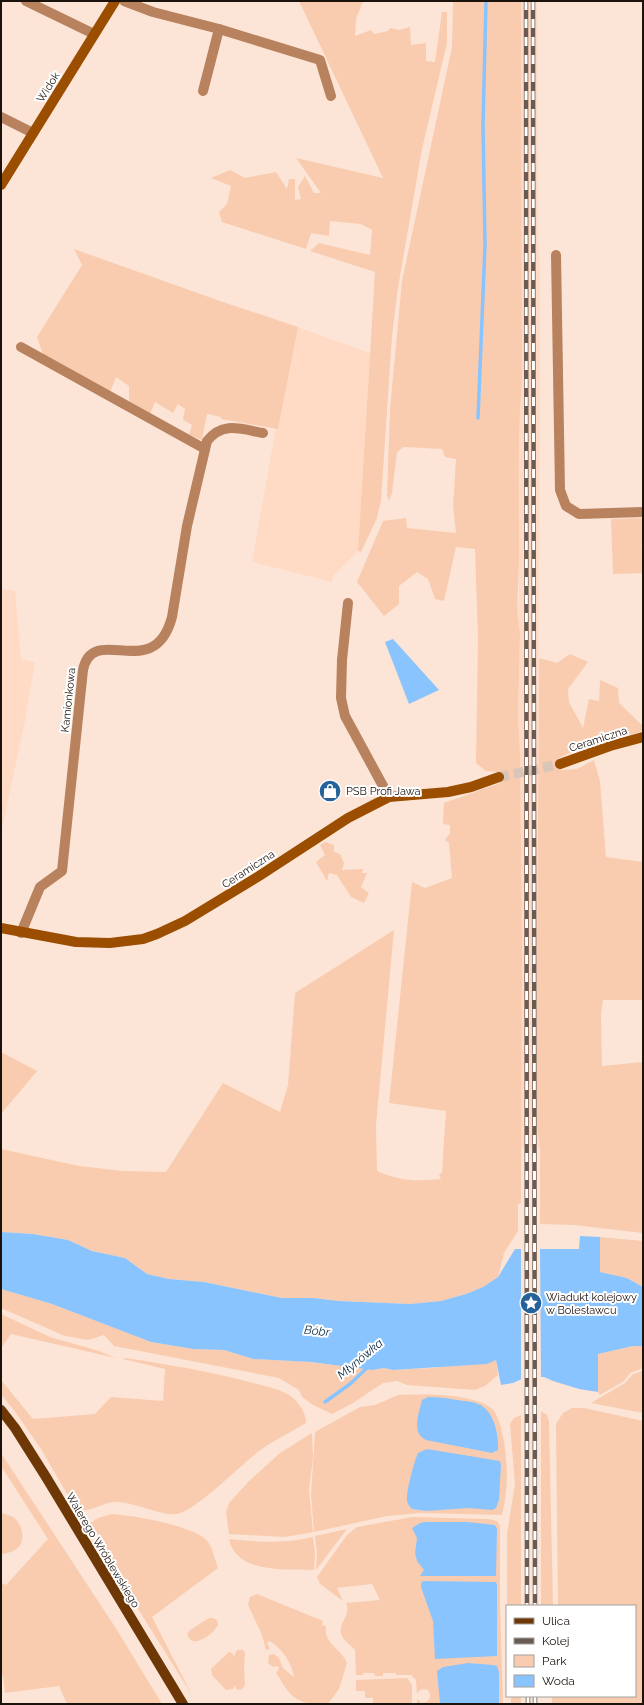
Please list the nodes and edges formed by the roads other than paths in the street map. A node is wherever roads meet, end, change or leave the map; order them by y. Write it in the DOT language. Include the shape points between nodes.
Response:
graph roads {
  1 [pos="26,1"];
  2 [pos="115,1"];
  3 [pos="124,1"];
  4 [pos="219,29"];
  5 [pos="94,34"];
  6 [pos="203,91"];
  7 [pos="331,96"];
  8 [pos="1,117"];
  9 [pos="33,133"];
  10 [pos="1,185"];
  11 [pos="556,254"];
  12 [pos="21,347"];
  13 [pos="263,433"];
  14 [pos="205,449"];
  15 [pos="643,512"];
  16 [pos="348,603"];
  17 [pos="643,737"];
  18 [pos="560,764"];
  19 [pos="499,777"];
  20 [pos="389,797"];
  21 [pos="1,928"];
  22 [pos="21,933"];
  23 [pos="1,1410"];
  24 [pos="183,1704"];
  1 -- 5 [label="street"];
  2 -- 5 [label="street, Widok"];
  3 -- 4 [label="street" via="153,12"];
  4 -- 6 [label="street"];
  4 -- 7 [label="street" via="320,60"];
  5 -- 9 [label="street, Widok"];
  8 -- 9 [label="street"];
  9 -- 10 [label="street, Widok"];
  11 -- 15 [label="street" via="560,490 566,506 579,514"];
  12 -- 14 [label="street"];
  13 -- 14 [label="street, Kamionkowa" via="227,427 214,432 207,440"];
  14 -- 22 [label="street, Kamionkowa" via="187,526 172,617 165,635 157,644 146,650 94,651 87,657 62,871 40,887"];
  16 -- 20 [label="street" via="341,698 345,716"];
  17 -- 18 [label="street, Ceramiczna"];
  19 -- 20 [label="street, Ceramiczna" via="448,792"];
  20 -- 22 [label="street, Ceramiczna" via="348,818 220,901 157,934 129,941 91,943"];
  21 -- 22 [label="street, Ceramiczna"];
  23 -- 24 [label="main road, Walerego Wróblewskiego" via="15,1428"];
}
